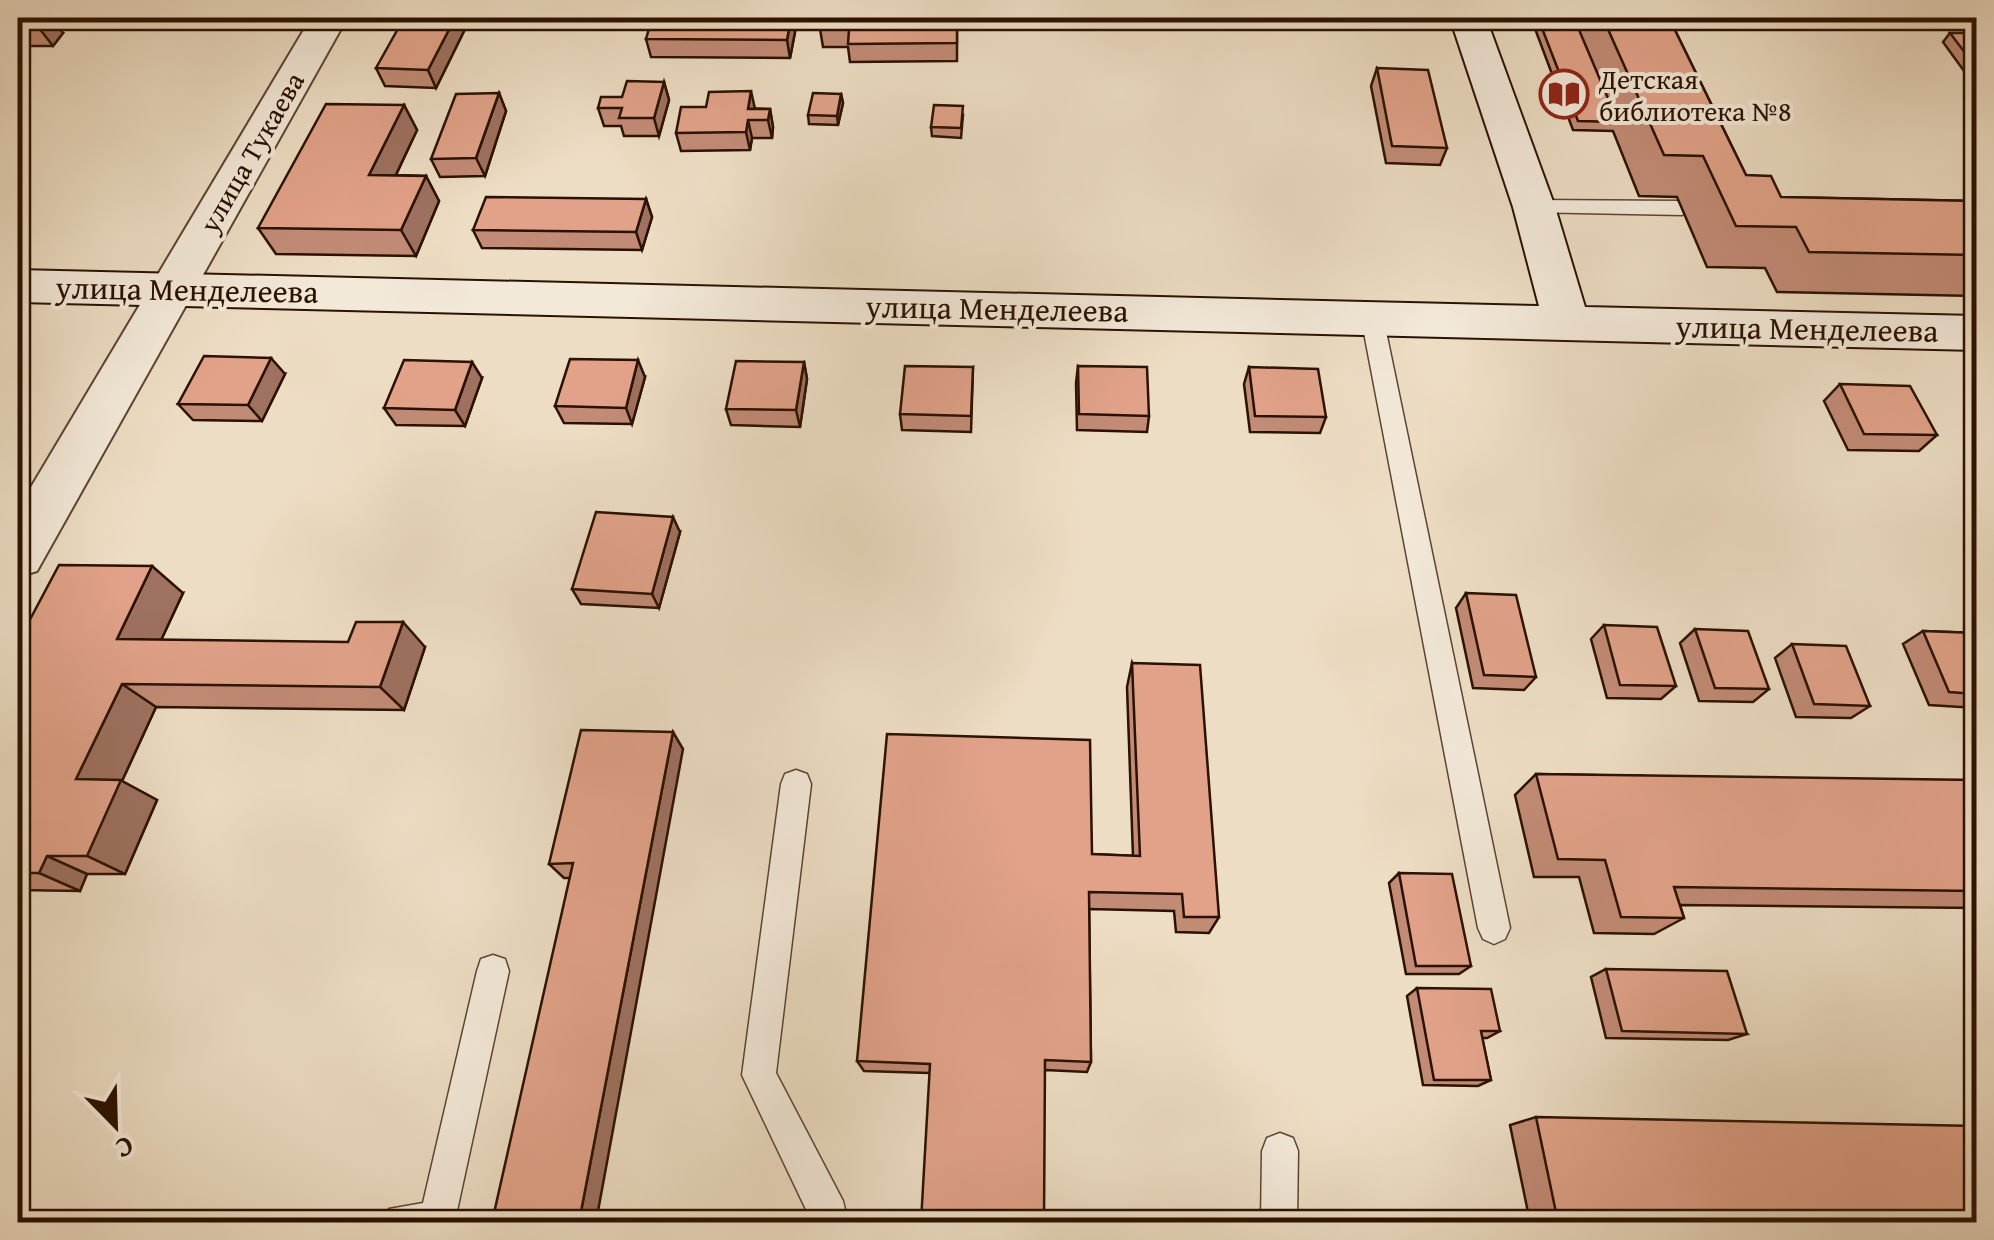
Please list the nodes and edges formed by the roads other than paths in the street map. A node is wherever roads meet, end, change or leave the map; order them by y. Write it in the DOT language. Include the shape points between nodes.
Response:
graph roads {
  1 [pos="329,18"];
  2 [pos="1468,18"];
  3 [pos="1534,207"];
  4 [pos="1682,208"];
  5 [pos="18,286"];
  6 [pos="174,288"];
  7 [pos="1372,317"];
  8 [pos="1566,322"];
  9 [pos="1976,332"];
  10 [pos="18,555"];
  11 [pos="796,784"];
  12 [pos="1494,928"];
  13 [pos="493,971"];
  14 [pos="1280,1151"];
  15 [pos="402,1222"];
  16 [pos="830,1222"];
  17 [pos="1278,1222"];
  1 -- 6 [label="street, улица Тукаева"];
  2 -- 3 [label="street"];
  3 -- 4 [label="lane"];
  3 -- 8 [label="street"];
  5 -- 6 [label="street, улица Менделеева"];
  6 -- 7 [label="street, улица Менделеева"];
  6 -- 10 [label="street, улица Тукаева"];
  7 -- 8 [label="street, улица Менделеева"];
  7 -- 12 [label="lane"];
  8 -- 9 [label="street, улица Менделеева"];
  11 -- 16 [label="lane" via="759,1075"];
  13 -- 15 [label="lane" via="437,1220"];
  14 -- 17 [label="lane"];
}
